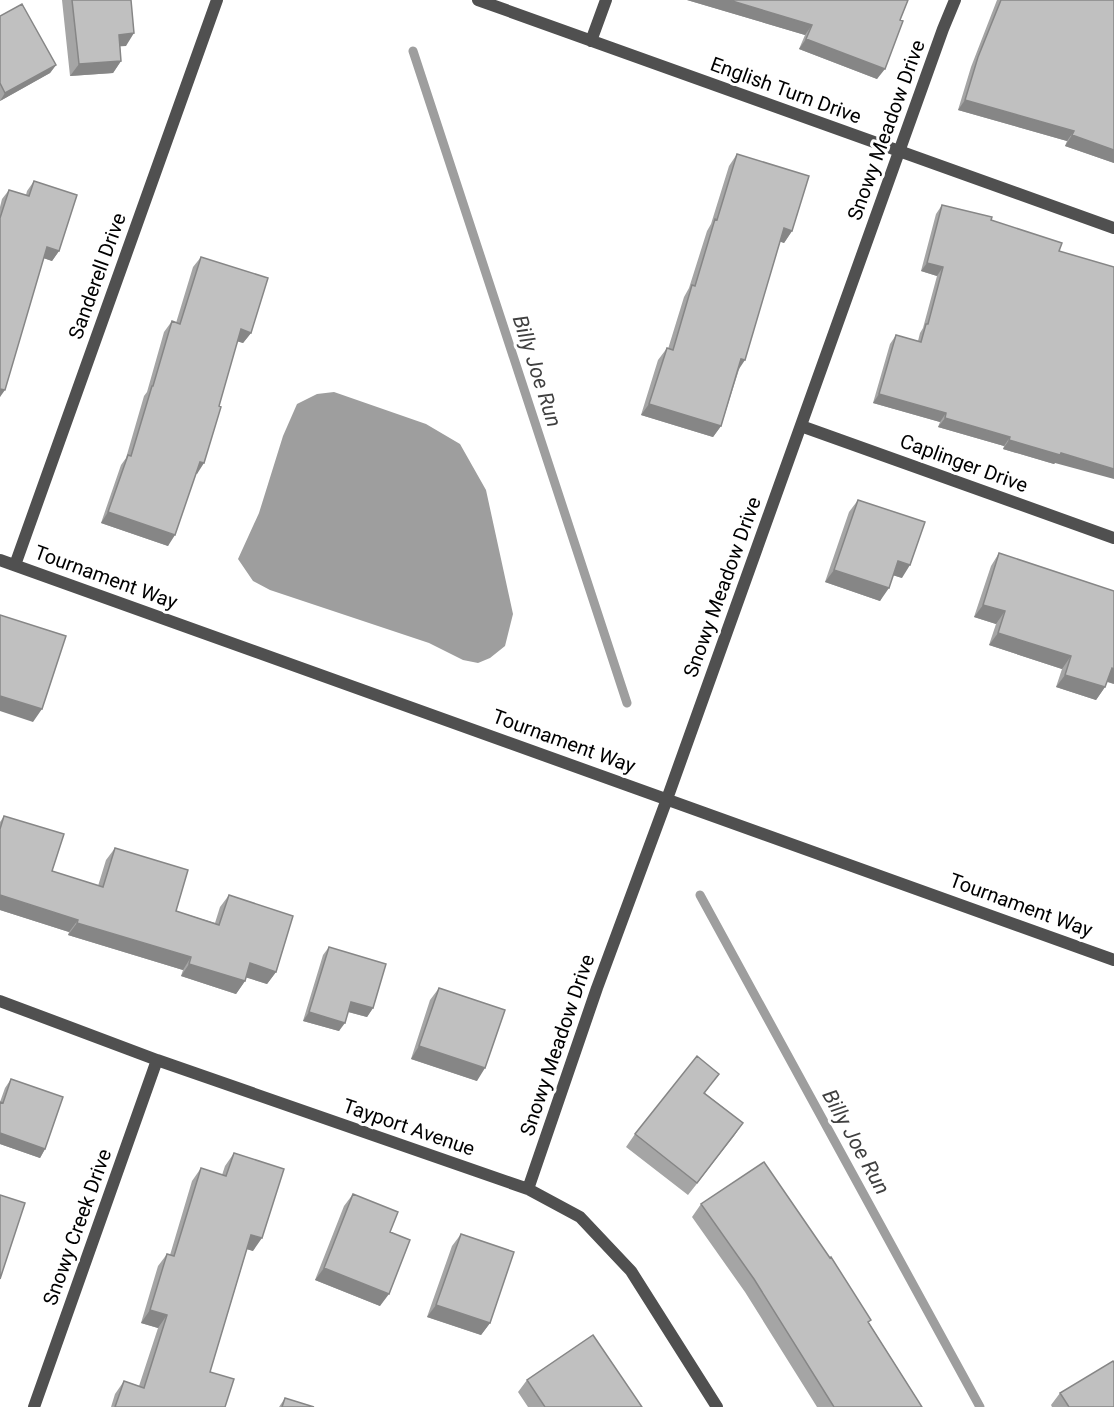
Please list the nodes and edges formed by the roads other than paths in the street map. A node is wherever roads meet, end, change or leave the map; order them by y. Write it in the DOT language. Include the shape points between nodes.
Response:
graph roads {
  1 [pos="217,0"];
  2 [pos="478,0"];
  3 [pos="606,0"];
  4 [pos="955,0"];
  5 [pos="591,41"];
  6 [pos="899,151"];
  7 [pos="1114,228"];
  8 [pos="801,426"];
  9 [pos="1114,538"];
  10 [pos="0,560"];
  11 [pos="15,565"];
  12 [pos="667,799"];
  13 [pos="1114,960"];
  14 [pos="0,1001"];
  15 [pos="157,1060"];
  16 [pos="528,1189"];
  17 [pos="34,1407"];
  18 [pos="717,1407"];
  1 -- 11 [label="street, Sanderell Drive"];
  2 -- 5 [label="street, English Turn Drive"];
  3 -- 5 [label="street"];
  4 -- 6 [label="street, Snowy Meadow Drive"];
  5 -- 6 [label="street, English Turn Drive"];
  6 -- 7 [label="street, English Turn Drive"];
  6 -- 8 [label="street, Snowy Meadow Drive"];
  8 -- 9 [label="street, Caplinger Drive"];
  8 -- 12 [label="street, Snowy Meadow Drive"];
  10 -- 11 [label="street, Tournament Way"];
  11 -- 12 [label="street, Tournament Way"];
  12 -- 13 [label="street, Tournament Way"];
  12 -- 16 [label="street, Snowy Meadow Drive"];
  14 -- 15 [label="street, Tayport Avenue"];
  15 -- 16 [label="street, Tayport Avenue"];
  15 -- 17 [label="street, Snowy Creek Drive"];
  16 -- 18 [label="street, Tayport Avenue" via="580,1217 631,1271"];
}
